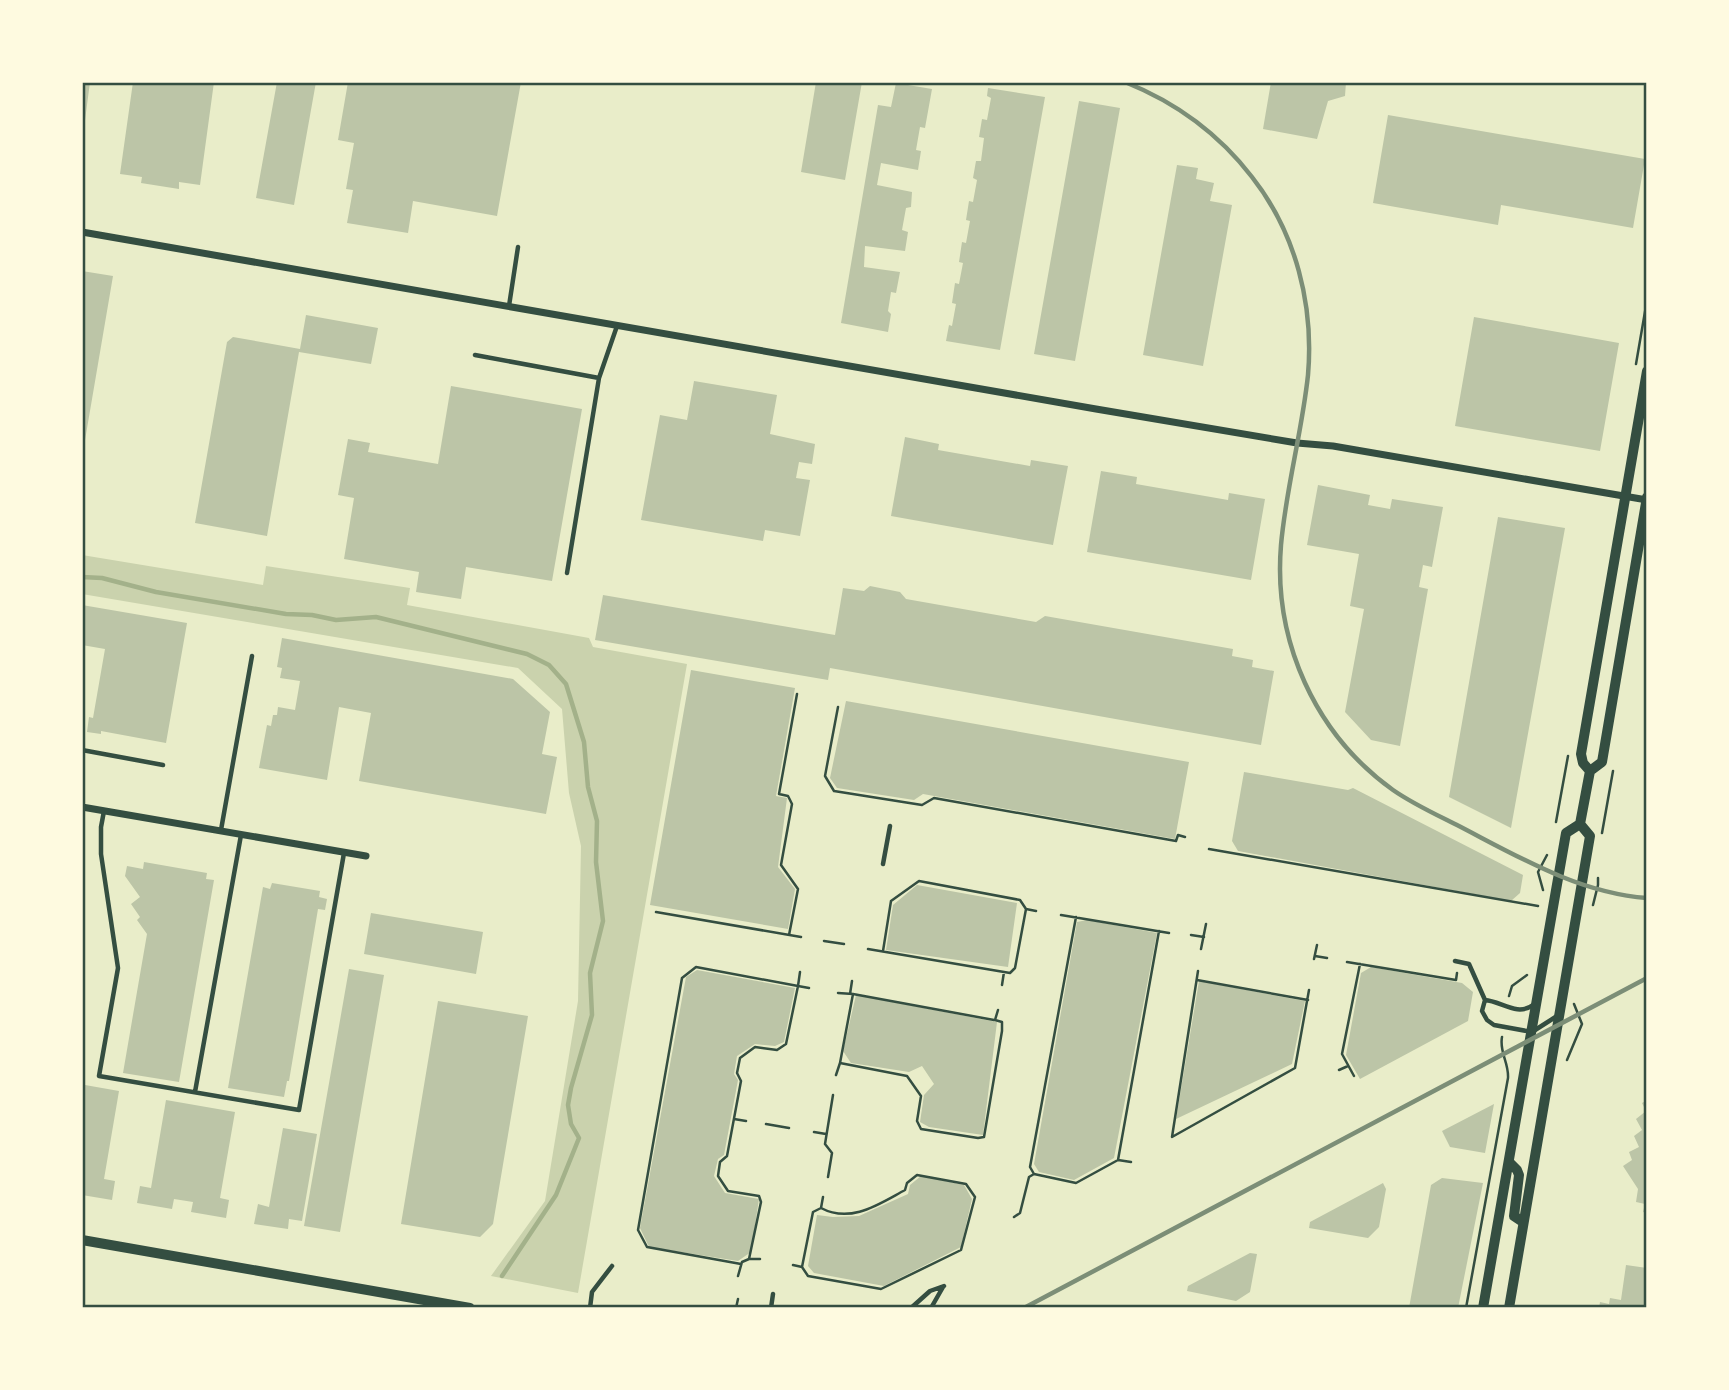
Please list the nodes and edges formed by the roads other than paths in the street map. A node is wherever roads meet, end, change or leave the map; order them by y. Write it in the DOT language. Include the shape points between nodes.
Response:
graph roads {
  1 [pos="82,232"];
  2 [pos="519,247"];
  3 [pos="509,306"];
  4 [pos="617,325"];
  5 [pos="475,355"];
  6 [pos="1641,370"];
  7 [pos="599,378"];
  8 [pos="1625,497"];
  9 [pos="1647,499"];
  10 [pos="567,573"];
  11 [pos="252,656"];
  12 [pos="82,750"];
  13 [pos="163,765"];
  14 [pos="1590,771"];
  15 [pos="82,807"];
  16 [pos="104,811"];
  17 [pos="1580,824"];
  18 [pos="890,826"];
  19 [pos="221,831"];
  20 [pos="242,835"];
  21 [pos="344,853"];
  22 [pos="366,856"];
  23 [pos="883,864"];
  24 [pos="1455,961"];
  25 [pos="1485,1000"];
  26 [pos="1537,1002"];
  27 [pos="1559,1015"];
  28 [pos="1532,1032"];
  29 [pos="195,1092"];
  30 [pos="1509,1162"];
  31 [pos="1523,1222"];
  32 [pos="82,1240"];
  33 [pos="612,1266"];
  34 [pos="773,1294"];
  35 [pos="470,1308"];
  36 [pos="590,1308"];
  37 [pos="771,1308"];
  38 [pos="911,1308"];
  39 [pos="931,1308"];
  40 [pos="1483,1308"];
  41 [pos="1509,1308"];
  1 -- 3 [label="street"];
  2 -- 3 [label="lane"];
  3 -- 4 [label="street"];
  4 -- 7 [label="lane"];
  4 -- 8 [label="street"];
  5 -- 7 [label="lane"];
  6 -- 8 [label="main road"];
  7 -- 10 [label="lane"];
  8 -- 9 [label="street"];
  8 -- 14 [label="main road" via="1581,754"];
  9 -- 14 [label="main road" via="1602,762"];
  11 -- 19 [label="lane"];
  12 -- 13 [label="lane"];
  14 -- 17 [label="main road"];
  15 -- 16 [label="street"];
  16 -- 19 [label="street"];
  16 -- 29 [label="lane" via="102,854 118,968 99,1076"];
  17 -- 26 [label="main road" via="1566,833"];
  17 -- 27 [label="main road" via="1590,836"];
  18 -- 23 [label="lane"];
  19 -- 20 [label="street"];
  20 -- 21 [label="street"];
  20 -- 29 [label="lane"];
  21 -- 22 [label="street"];
  21 -- 29 [label="lane" via="299,1110"];
  24 -- 25 [label="lane" via="1469,964"];
  25 -- 26 [label="lane" via="1524,1010"];
  25 -- 28 [label="lane" via="1482,1011 1494,1025"];
  26 -- 28 [label="main road"];
  27 -- 28 [label="lane"];
  27 -- 31 [label="main road"];
  28 -- 30 [label="main road"];
  30 -- 31 [label="main road" via="1519,1175 1514,1216"];
  30 -- 40 [label="main road"];
  31 -- 41 [label="main road"];
  32 -- 35 [label="main road"];
  33 -- 36 [label="lane" via="592,1292"];
  34 -- 37 [label="lane"];
  38 -- 39 [label="lane" via="930,1291 944,1286"];
}
